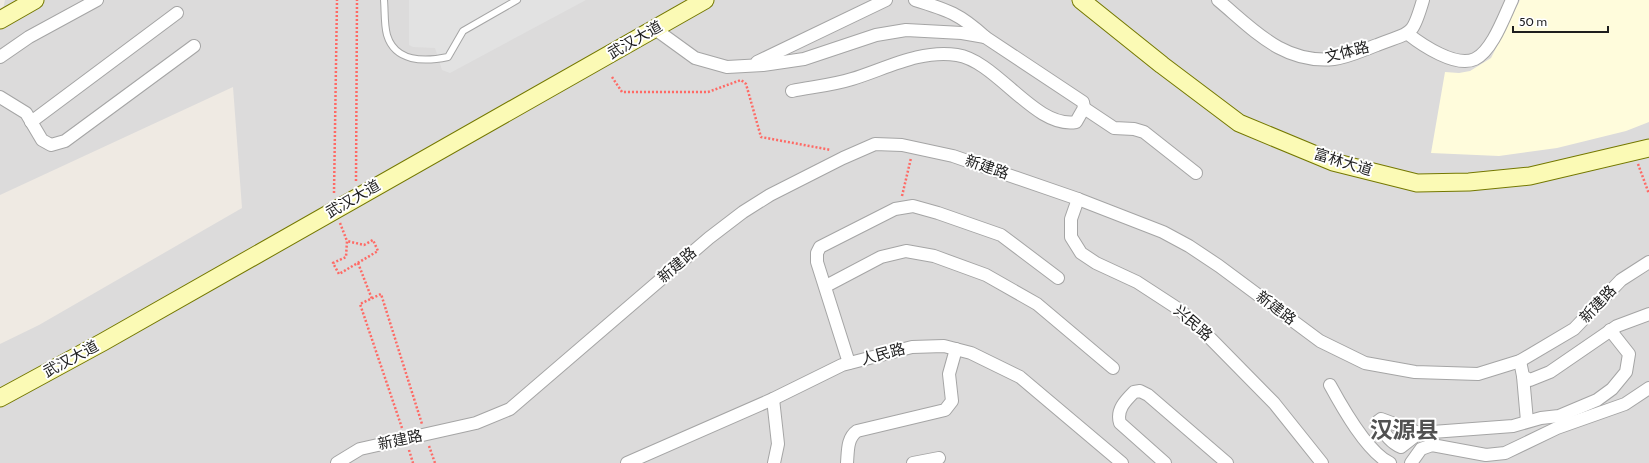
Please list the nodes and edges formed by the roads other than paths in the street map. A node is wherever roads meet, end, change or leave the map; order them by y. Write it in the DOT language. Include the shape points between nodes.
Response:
graph roads {
  1 [pos="35,0"];
  2 [pos="97,0"];
  3 [pos="384,0"];
  4 [pos="517,0"];
  5 [pos="705,0"];
  6 [pos="886,0"];
  7 [pos="915,0"];
  8 [pos="1081,0"];
  9 [pos="1218,0"];
  10 [pos="1423,0"];
  11 [pos="1512,0"];
  12 [pos="177,13"];
  13 [pos="0,20"];
  14 [pos="655,29"];
  15 [pos="1408,34"];
  16 [pos="985,37"];
  17 [pos="194,46"];
  18 [pos="0,57"];
  19 [pos="749,66"];
  20 [pos="792,91"];
  21 [pos="0,97"];
  22 [pos="1084,108"];
  23 [pos="31,122"];
  24 [pos="1641,150"];
  25 [pos="1196,173"];
  26 [pos="1078,199"];
  27 [pos="1649,262"];
  28 [pos="1058,278"];
  29 [pos="826,286"];
  30 [pos="1649,314"];
  31 [pos="1610,330"];
  32 [pos="956,349"];
  33 [pos="1520,361"];
  34 [pos="848,363"];
  35 [pos="1114,368"];
  36 [pos="1523,376"];
  37 [pos="1330,385"];
  38 [pos="1649,388"];
  39 [pos="0,398"];
  40 [pos="773,399"];
  41 [pos="1527,421"];
  42 [pos="1419,433"];
  43 [pos="939,458"];
  44 [pos="337,463"];
  45 [pos="627,463"];
  46 [pos="774,463"];
  47 [pos="847,463"];
  48 [pos="914,463"];
  49 [pos="1122,463"];
  50 [pos="1166,463"];
  51 [pos="1227,463"];
  52 [pos="1322,463"];
  53 [pos="1390,463"];
  54 [pos="1411,463"];
  1 -- 13 [label="main road"];
  2 -- 18 [label="street" via="29,37"];
  3 -- 4 [label="lane" via="386,34 391,46 404,56 436,60 448,57 463,30"];
  5 -- 14 [label="main road, 武汉大道"];
  6 -- 19 [label="street"];
  7 -- 16 [label="street" via="954,12"];
  8 -- 24 [label="main road, 富林大道" via="1239,123 1333,162 1417,183 1469,182 1530,176"];
  9 -- 15 [label="street, 文体路" via="1266,41 1304,58 1335,59"];
  10 -- 15 [label="street" via="1416,23"];
  11 -- 15 [label="street" via="1494,37 1483,53 1474,59 1467,61 1448,58"];
  12 -- 23 [label="street"];
  14 -- 19 [label="street" via="695,58 726,67"];
  14 -- 39 [label="main road, 武汉大道"];
  16 -- 19 [label="street" via="962,32 906,30 876,36 804,59"];
  16 -- 22 [label="street" via="1082,102"];
  17 -- 23 [label="street" via="65,141 47,144"];
  20 -- 22 [label="street" via="851,80 901,62 940,53 959,55 978,63 1023,100 1050,117 1069,123 1076,122"];
  21 -- 23 [label="street" via="20,109"];
  22 -- 25 [label="street" via="1114,128 1144,132"];
  26 -- 33 [label="street, 新建路" via="1163,232 1188,246 1320,341 1365,364 1415,372 1478,374"];
  26 -- 44 [label="street, 新建路" via="954,156 902,145 875,144 770,195 743,212 709,238 510,409 476,423 360,449"];
  26 -- 52 [label="street, 兴民路" via="1072,220 1071,237 1081,253 1137,282 1180,310 1274,403"];
  27 -- 33 [label="street, 新建路" via="1621,280 1574,329"];
  28 -- 29 [label="street" via="1001,235 913,206 899,208 820,247 817,262"];
  29 -- 34 [label="street"];
  29 -- 35 [label="street" via="881,258 906,251 934,256 986,275 1037,304"];
  30 -- 31 [label="street"];
  31 -- 36 [label="street" via="1550,372 1530,380"];
  31 -- 41 [label="street" via="1629,354 1626,372 1612,389 1597,400 1559,416"];
  32 -- 34 [label="street, 人民路" via="944,346 912,347"];
  32 -- 47 [label="street" via="949,374 952,401 945,410 857,431 849,441"];
  32 -- 49 [label="street, 人民路" via="971,353 1020,377"];
  33 -- 36 [label="street"];
  34 -- 40 [label="street, 人民路"];
  36 -- 41 [label="street"];
  37 -- 53 [label="street" via="1342,407 1374,452"];
  38 -- 54 [label="street" via="1625,404 1557,428 1504,453 1486,455 1432,445 1421,449"];
  40 -- 45 [label="street, 人民路"];
  40 -- 46 [label="street" via="778,444"];
  41 -- 42 [label="street" via="1506,426"];
  43 -- 48 [label="street"];
  50 -- 51 [label="street" via="1120,423 1120,409 1134,392 1140,391 1148,395"];
}
